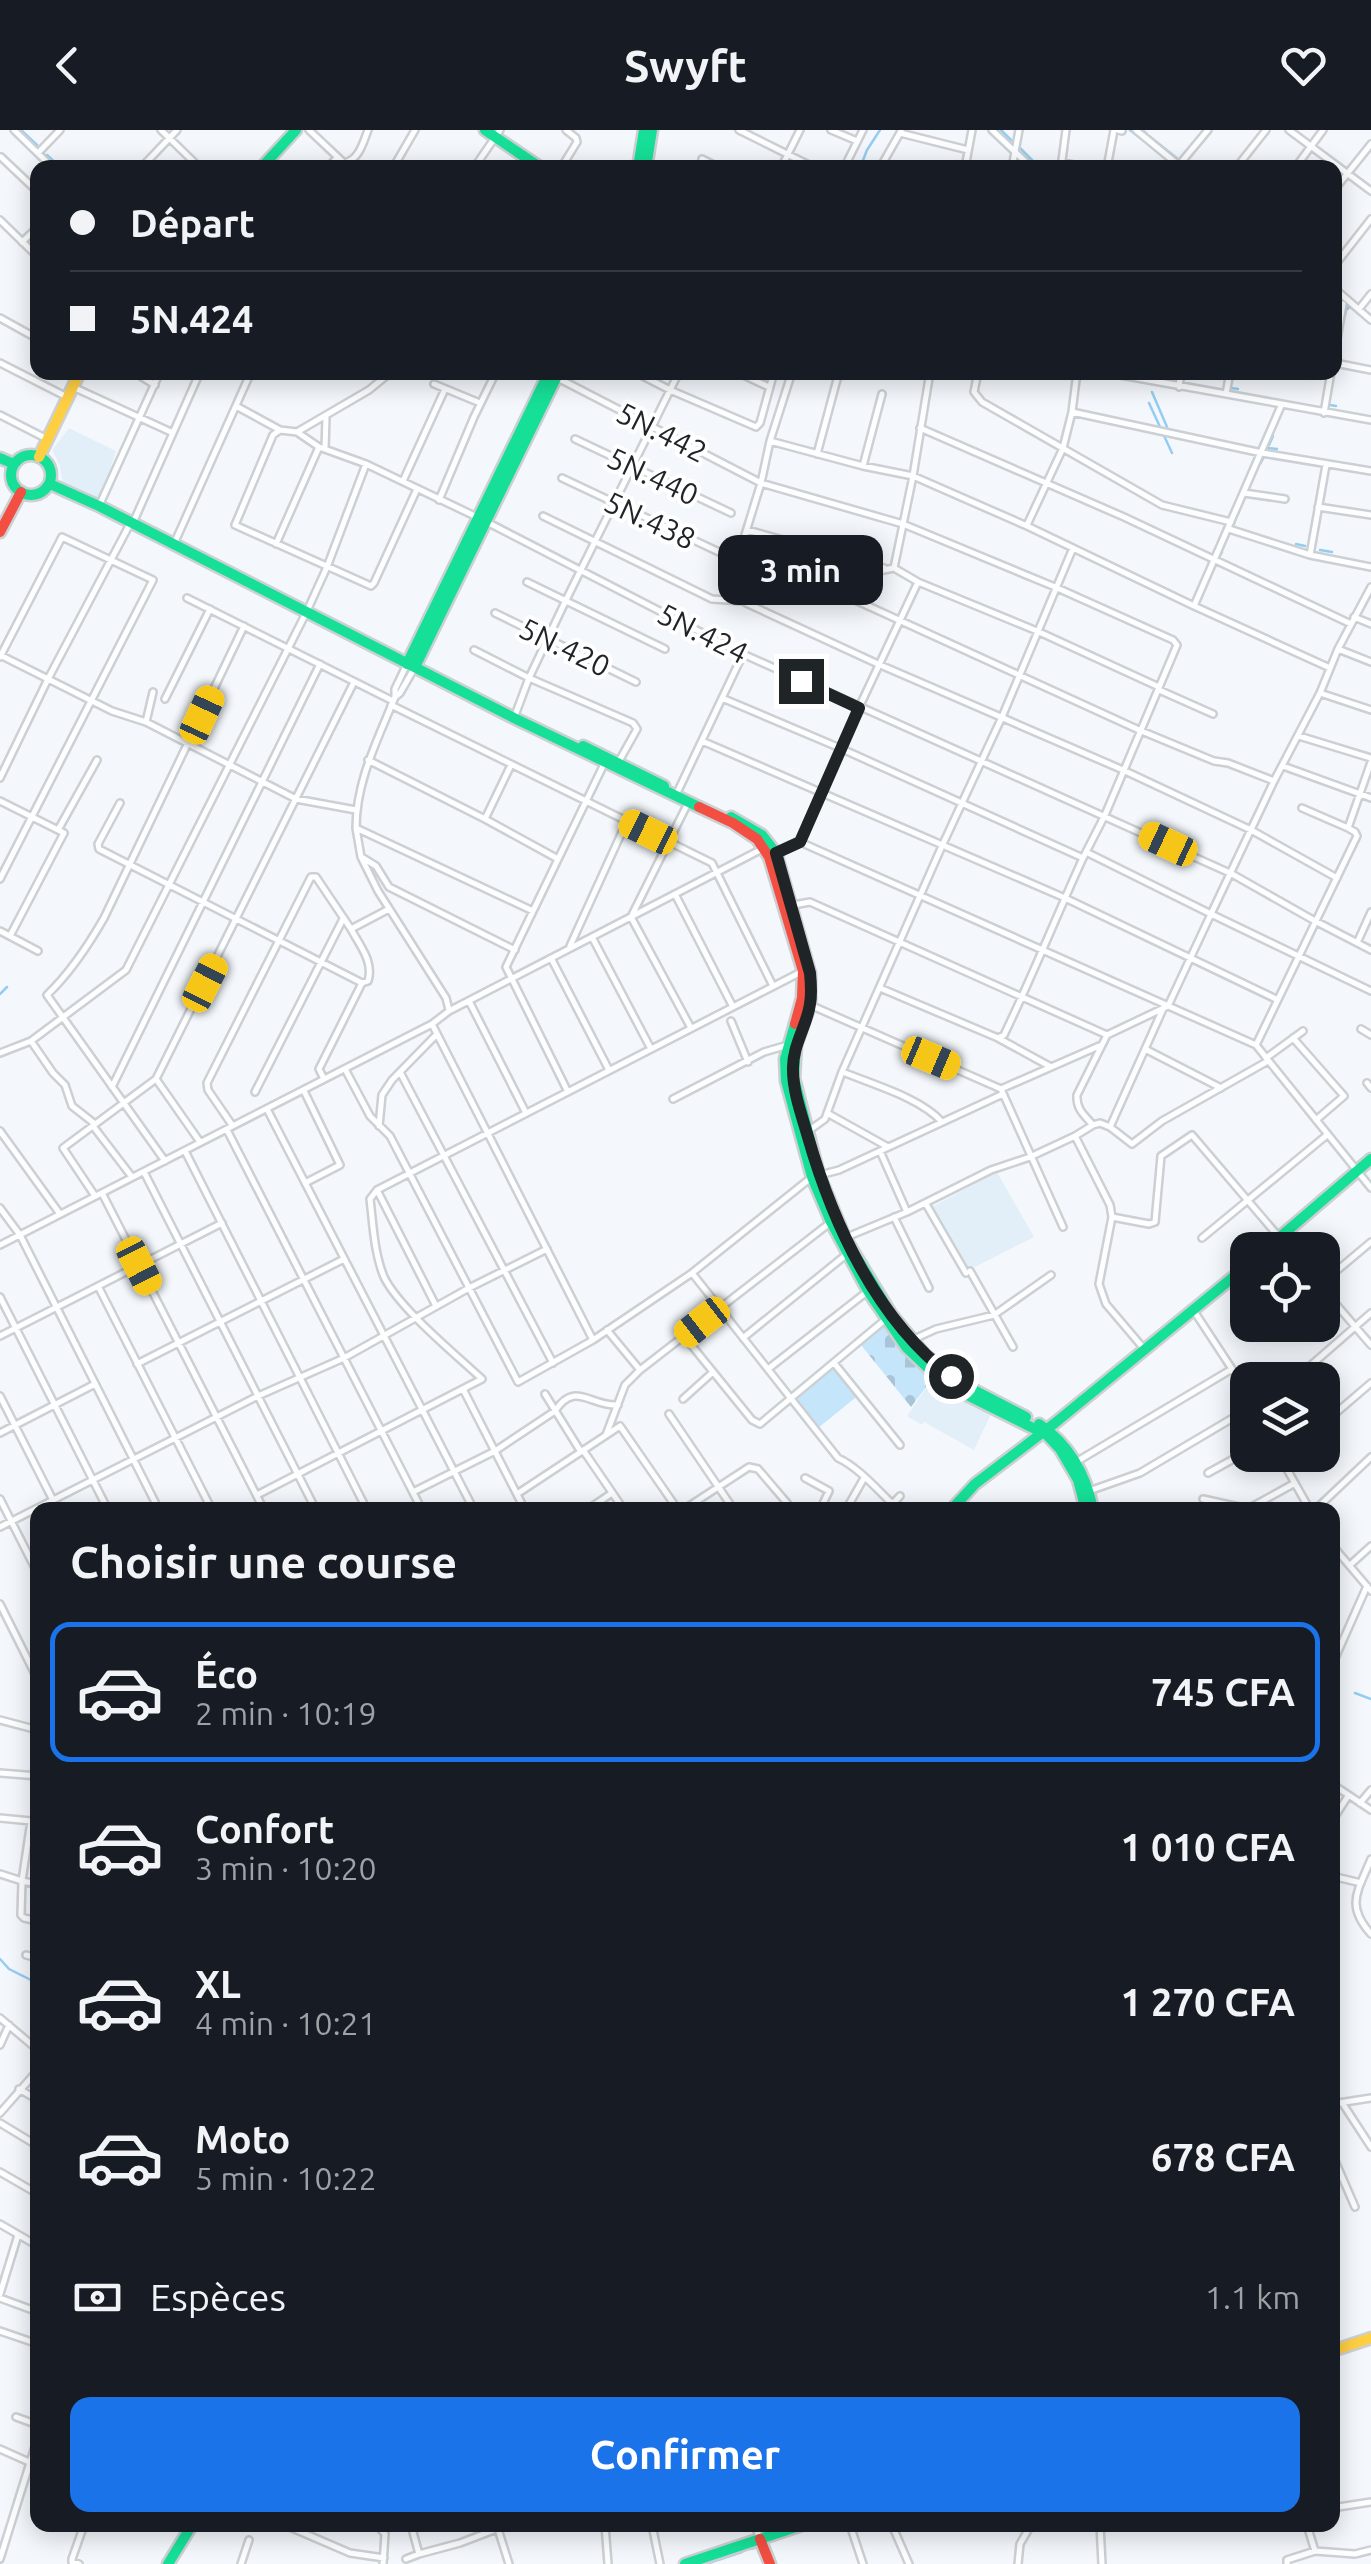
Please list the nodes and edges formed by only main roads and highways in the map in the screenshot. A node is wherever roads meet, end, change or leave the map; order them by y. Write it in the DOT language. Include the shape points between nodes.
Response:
graph roads {
  1 [pos="296,130"];
  2 [pos="644,130"];
  3 [pos="652,130"];
  4 [pos="493,132"];
  5 [pos="268,160"];
  6 [pos="531,160"];
  7 [pos="639,160"];
  8 [pos="647,160"];
  9 [pos="76,380"];
  10 [pos="550,380"];
  11 [pos="39,457"];
  12 [pos="0,458"];
  13 [pos="14,464"];
  14 [pos="50,484"];
  15 [pos="20,492"];
  16 [pos="4,514"];
  17 [pos="0,532"];
  18 [pos="410,663"];
  19 [pos="610,761"];
  20 [pos="770,852"];
  21 [pos="787,906"];
  22 [pos="806,1003"];
  23 [pos="1371,1160"];
  24 [pos="816,1176"];
  25 [pos="1286,1232"];
  26 [pos="842,1239"];
  27 [pos="1230,1280"];
  28 [pos="1045,1430"];
  29 [pos="1056,1439"];
  30 [pos="958,1502"];
  31 [pos="1086,1502"];
  32 [pos="1089,1502"];
  33 [pos="1371,2338"];
  34 [pos="1340,2348"];
  35 [pos="188,2532"];
  36 [pos="781,2532"];
  37 [pos="760,2539"];
  38 [pos="168,2564"];
  39 [pos="685,2564"];
  40 [pos="770,2564"];
  1 -- 5 [label="main road"];
  2 -- 7 [label="main road"];
  3 -- 8 [label="main road"];
  4 -- 6 [label="main road"];
  9 -- 11 [label="main road"];
  10 -- 18 [label="main road"];
  11 -- 13 [label="main road"];
  11 -- 14 [label="main road" via="50,468"];
  12 -- 13 [label="main road"];
  13 -- 15 [label="main road" via="12,480"];
  14 -- 15 [label="main road" via="37,494"];
  14 -- 18 [label="main road"];
  15 -- 16 [label="main road"];
  16 -- 17 [label="main road"];
  18 -- 19 [label="main road"];
  19 -- 20 [label="main road" via="750,833"];
  19 -- 20 [label="main road" via="748,825"];
  20 -- 21 [label="main road"];
  21 -- 22 [label="main road"];
  21 -- 22 [label="main road" via="810,973"];
  22 -- 24 [label="main road" via="793,1068"];
  22 -- 24 [label="main road" via="788,1045 786,1081"];
  23 -- 25 [label="main road"];
  24 -- 26 [label="main road"];
  24 -- 26 [label="main road"];
  26 -- 28 [label="main road" via="911,1340 938,1367"];
  26 -- 28 [label="main road" via="868,1291 918,1360 945,1384"];
  27 -- 28 [label="main road"];
  28 -- 29 [label="main road"];
  28 -- 30 [label="main road"];
  29 -- 31 [label="main road"];
  29 -- 32 [label="main road" via="1076,1462"];
  33 -- 34 [label="main road"];
  35 -- 38 [label="main road"];
  36 -- 37 [label="main road"];
  37 -- 39 [label="main road"];
  37 -- 40 [label="main road"];
}
